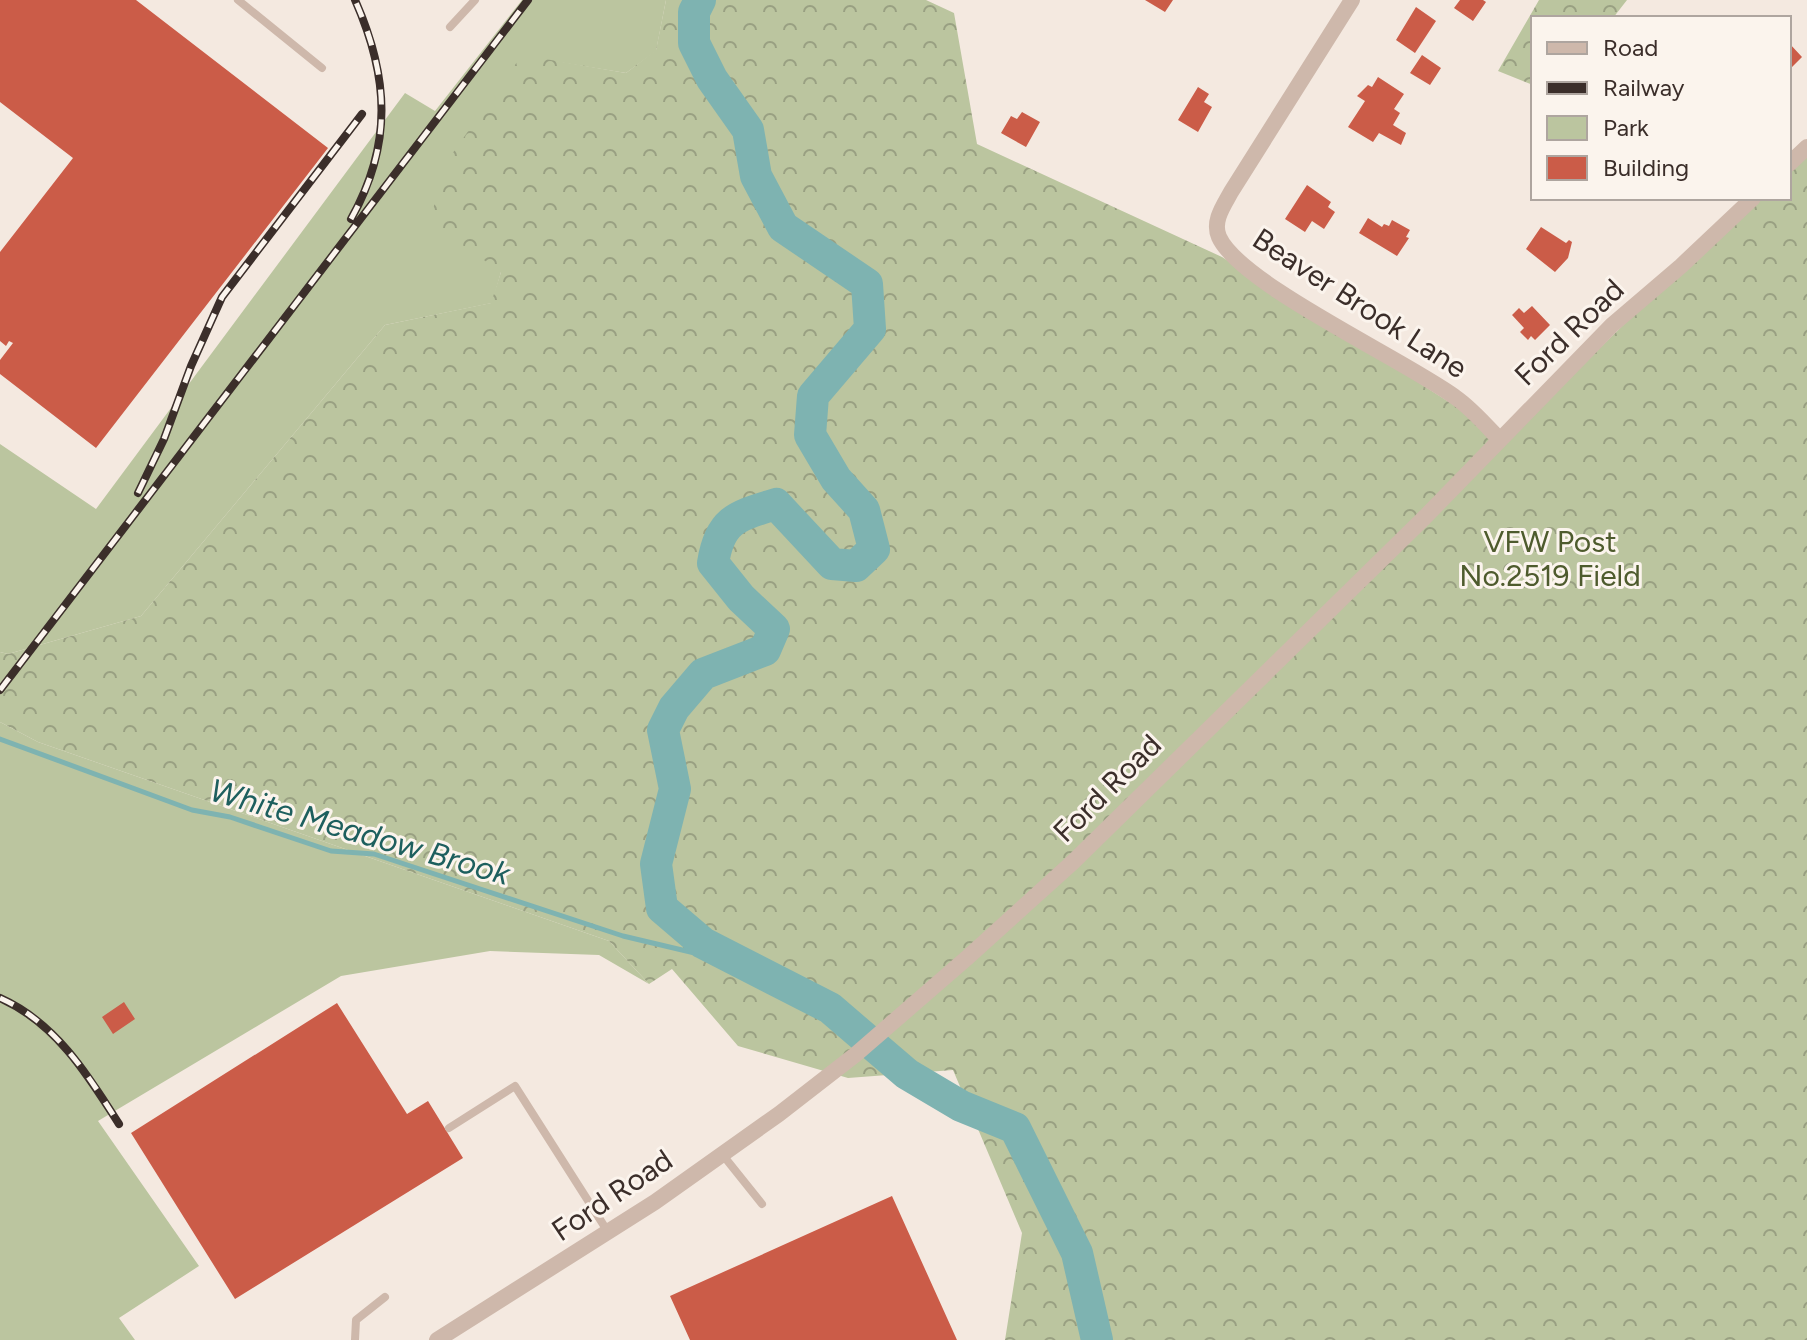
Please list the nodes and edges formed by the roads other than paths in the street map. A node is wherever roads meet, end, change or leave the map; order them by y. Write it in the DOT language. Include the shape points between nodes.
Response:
graph roads {
  1 [pos="238,0"];
  2 [pos="475,0"];
  3 [pos="1352,0"];
  4 [pos="450,27"];
  5 [pos="322,68"];
  6 [pos="1807,147"];
  7 [pos="1791,162"];
  8 [pos="1751,200"];
  9 [pos="1499,439"];
  10 [pos="449,1128"];
  11 [pos="722,1154"];
  12 [pos="762,1204"];
  13 [pos="608,1233"];
  14 [pos="385,1297"];
  15 [pos="355,1340"];
  16 [pos="437,1340"];
  1 -- 5 [label="lane"];
  2 -- 4 [label="lane"];
  3 -- 9 [label="street, Beaver Brook Lane" via="1231,192 1218,216 1218,234 1232,258 1457,398"];
  6 -- 7 [label="street"];
  8 -- 9 [label="street, Ford Road" via="1612,325"];
  9 -- 11 [label="street, Ford Road" via="1073,862 855,1055"];
  10 -- 13 [label="lane" via="515,1086"];
  11 -- 12 [label="lane"];
  11 -- 13 [label="street, Ford Road"];
  13 -- 16 [label="street, Ford Road"];
  14 -- 15 [label="lane" via="356,1320"];
}
